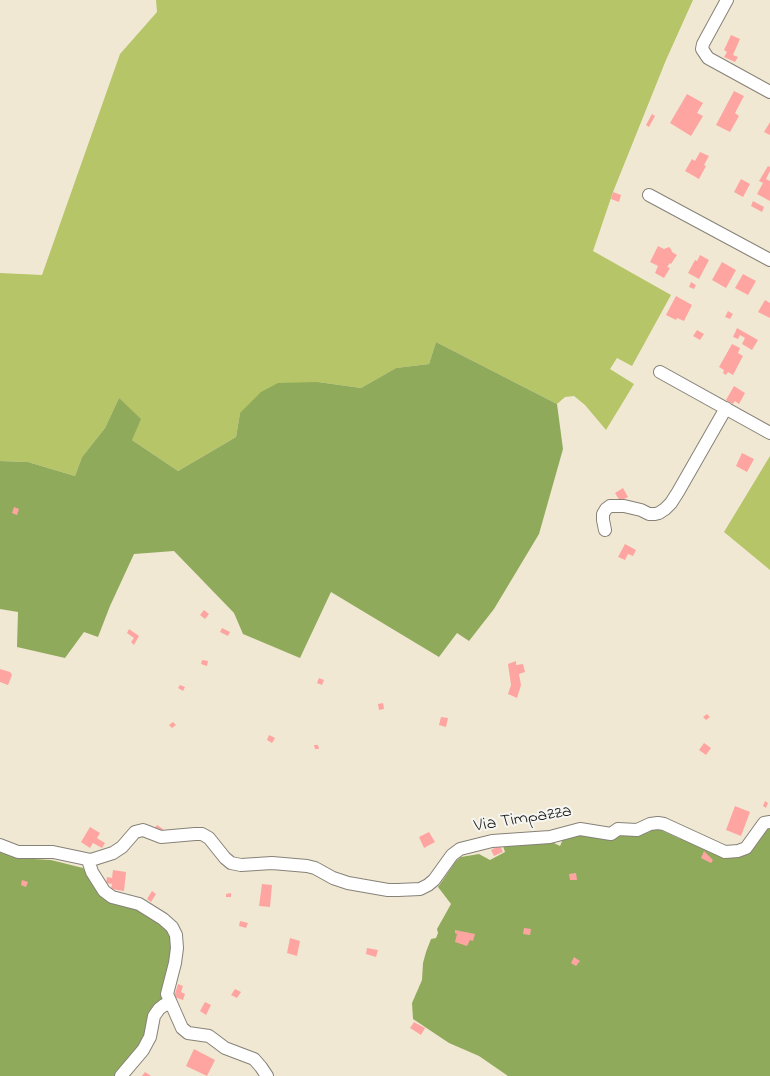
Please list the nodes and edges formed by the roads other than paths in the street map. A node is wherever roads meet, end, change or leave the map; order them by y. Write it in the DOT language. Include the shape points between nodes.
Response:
graph roads {
  1 [pos="727,0"];
  2 [pos="770,92"];
  3 [pos="649,195"];
  4 [pos="770,260"];
  5 [pos="660,372"];
  6 [pos="726,408"];
  7 [pos="770,433"];
  8 [pos="605,530"];
  9 [pos="770,822"];
  10 [pos="0,845"];
  11 [pos="88,860"];
  12 [pos="170,1004"];
  13 [pos="121,1076"];
  14 [pos="267,1076"];
  1 -- 2 [label="street" via="702,49 708,58"];
  3 -- 4 [label="street"];
  5 -- 6 [label="street"];
  6 -- 7 [label="street"];
  6 -- 8 [label="street" via="672,503 654,514 624,506 610,506 603,514"];
  9 -- 11 [label="street, Via Timpazza" via="764,823 746,848 725,852 658,823 637,830 618,829 610,834 580,829 550,837 492,841 460,849 428,885 398,890 348,883 307,866 272,863 240,865 226,858 209,838 202,834 161,837 142,830 135,832 113,853"];
  10 -- 11 [label="street, Via Timpazza" via="18,852 53,852"];
  11 -- 12 [label="street" via="104,891 112,897 143,906 172,926 177,948 167,994"];
  12 -- 13 [label="street" via="164,1005 154,1016 150,1037 143,1050"];
  12 -- 14 [label="street" via="182,1028 188,1033 209,1036 225,1048 254,1059"];
}
